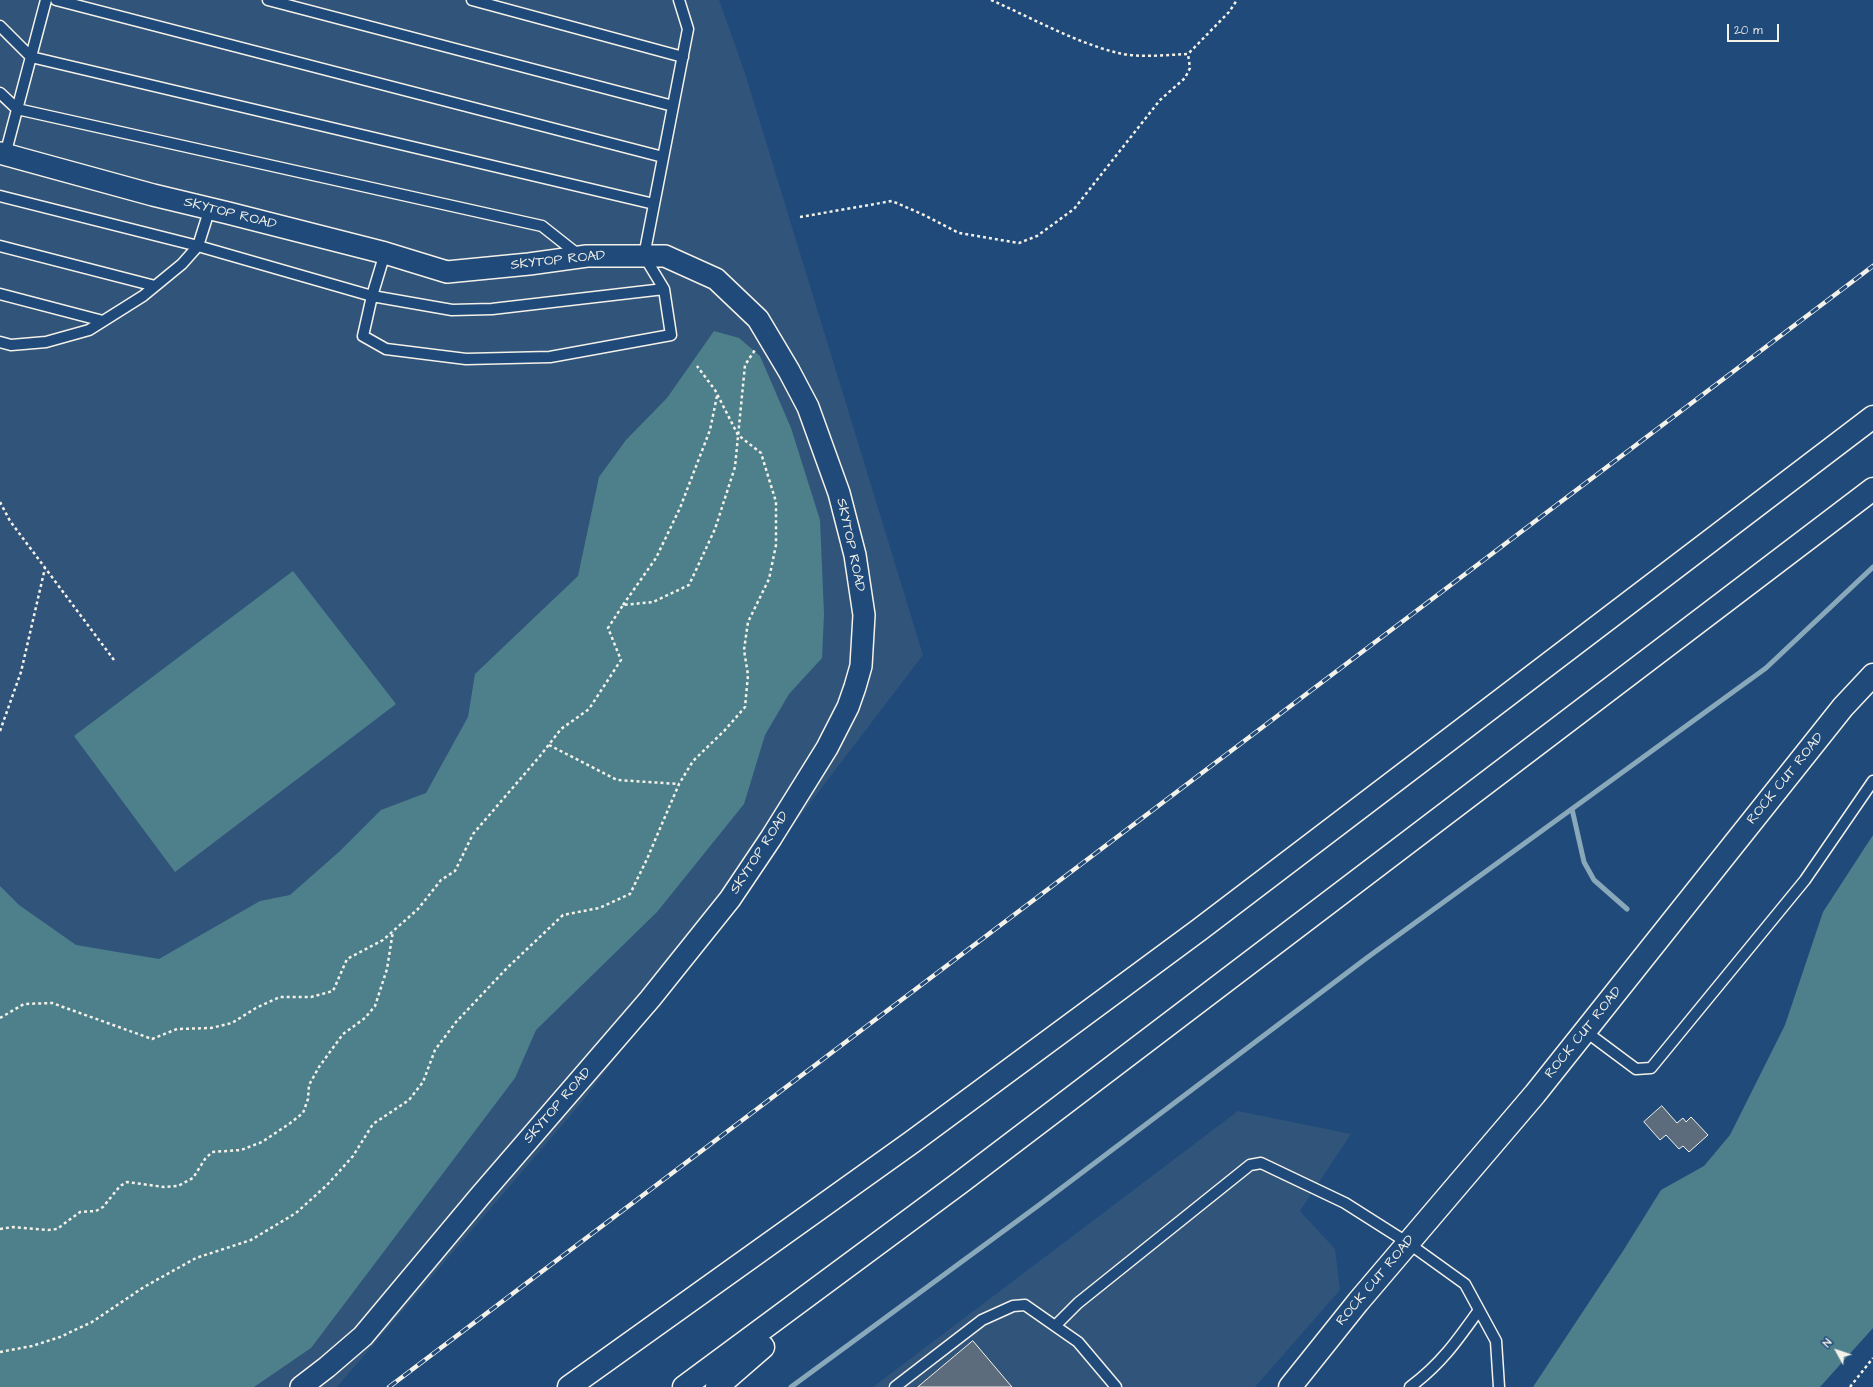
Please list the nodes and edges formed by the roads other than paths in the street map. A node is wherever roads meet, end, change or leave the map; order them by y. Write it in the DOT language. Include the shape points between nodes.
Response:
graph roads {
  1 [pos="46,0"];
  2 [pos="56,0"];
  3 [pos="268,0"];
  4 [pos="472,0"];
  5 [pos="679,0"];
  6 [pos="0,26"];
  7 [pos="31,57"];
  8 [pos="683,57"];
  9 [pos="0,93"];
  10 [pos="673,106"];
  11 [pos="17,109"];
  12 [pos="2,154"];
  13 [pos="664,157"];
  14 [pos="0,196"];
  15 [pos="654,204"];
  16 [pos="210,208"];
  17 [pos="0,246"];
  18 [pos="198,246"];
  19 [pos="385,253"];
  20 [pos="644,256"];
  21 [pos="582,257"];
  22 [pos="155,286"];
  23 [pos="664,289"];
  24 [pos="0,294"];
  25 [pos="372,296"];
  26 [pos="103,321"];
  27 [pos="0,342"];
  28 [pos="1873,417"];
  29 [pos="1873,490"];
  30 [pos="1873,674"];
  31 [pos="1873,781"];
  32 [pos="1585,1031"];
  33 [pos="961,1182"];
  34 [pos="1408,1243"];
  35 [pos="1479,1310"];
  36 [pos="1054,1326"];
  37 [pos="301,1387"];
  38 [pos="569,1387"];
  39 [pos="684,1387"];
  40 [pos="717,1387"];
  41 [pos="895,1387"];
  42 [pos="1116,1387"];
  43 [pos="1290,1387"];
  44 [pos="1410,1387"];
  45 [pos="1499,1387"];
  1 -- 7 [label="lane"];
  2 -- 13 [label="lane"];
  3 -- 10 [label="lane"];
  4 -- 8 [label="lane"];
  5 -- 8 [label="lane" via="688,29"];
  6 -- 7 [label="lane"];
  7 -- 11 [label="lane"];
  7 -- 15 [label="lane"];
  8 -- 10 [label="lane"];
  9 -- 11 [label="lane"];
  10 -- 13 [label="lane"];
  11 -- 12 [label="lane"];
  11 -- 21 [label="lane" via="542,226"];
  12 -- 16 [label="street, SKYTOP ROAD"];
  13 -- 15 [label="lane"];
  14 -- 18 [label="lane"];
  15 -- 20 [label="lane"];
  16 -- 18 [label="lane"];
  16 -- 19 [label="street, SKYTOP ROAD"];
  17 -- 22 [label="lane"];
  18 -- 22 [label="lane" via="182,264"];
  18 -- 25 [label="lane"];
  19 -- 21 [label="street, SKYTOP ROAD" via="448,272"];
  19 -- 25 [label="lane"];
  20 -- 21 [label="street, SKYTOP ROAD"];
  20 -- 23 [label="lane"];
  20 -- 37 [label="street, SKYTOP ROAD" via="665,256 716,279 758,319 808,407 839,493 855,554 864,615 860,666 848,706 827,748 730,899 650,999 363,1336"];
  22 -- 26 [label="lane"];
  23 -- 25 [label="lane" via="492,309 452,310"];
  23 -- 25 [label="lane" via="672,335 550,357 466,359 386,349 363,336"];
  24 -- 26 [label="lane"];
  26 -- 27 [label="lane" via="89,330 46,342 11,345"];
  28 -- 38 [label="main road" via="1199,930 912,1142"];
  29 -- 33 [label="main road"];
  30 -- 32 [label="main road, ROCK CUT ROAD" via="1843,708"];
  31 -- 32 [label="lane" via="1805,880 1651,1068 1636,1070"];
  32 -- 34 [label="main road, ROCK CUT ROAD"];
  33 -- 39 [label="main road"];
  33 -- 40 [label="main road"];
  34 -- 35 [label="lane" via="1465,1284"];
  34 -- 36 [label="lane" via="1345,1204 1261,1163 1250,1166 1078,1303"];
  34 -- 43 [label="main road, ROCK CUT ROAD"];
  35 -- 44 [label="lane" via="1452,1347 1434,1367"];
  35 -- 45 [label="lane" via="1496,1341"];
  36 -- 41 [label="lane" via="1025,1305 1013,1306 982,1320"];
  36 -- 42 [label="lane" via="1078,1342"];
}
